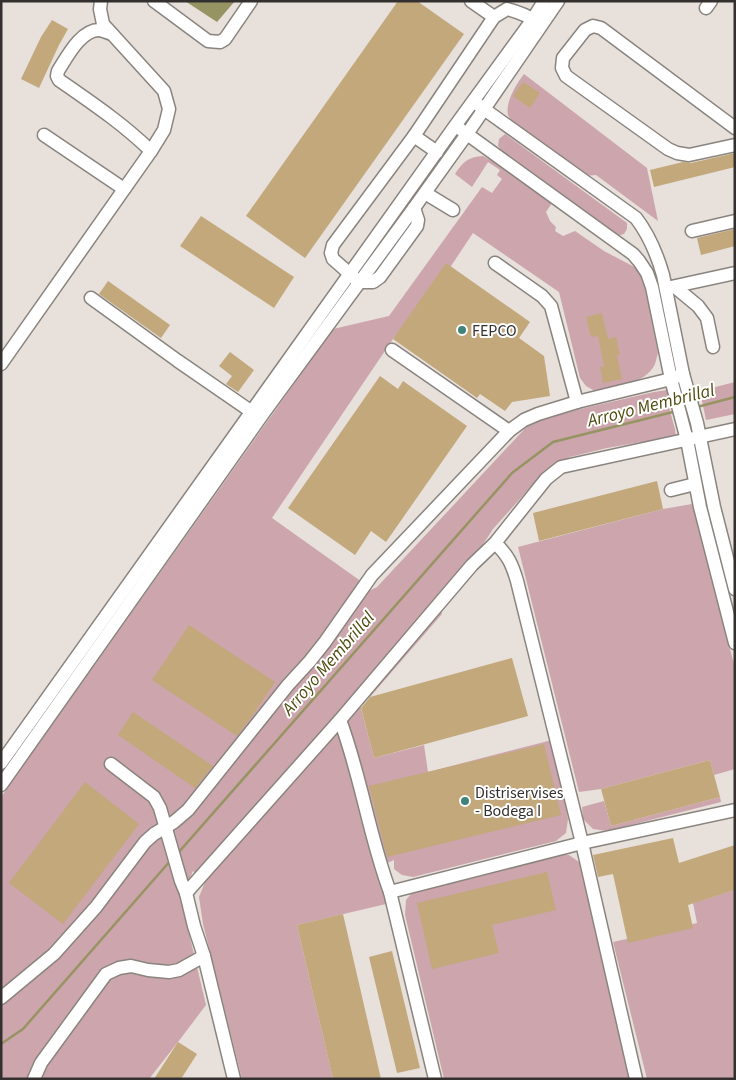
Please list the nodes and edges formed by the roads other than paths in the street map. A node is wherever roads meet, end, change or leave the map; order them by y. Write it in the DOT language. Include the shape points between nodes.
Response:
graph roads {
  1 [pos="101,1"];
  2 [pos="154,1"];
  3 [pos="251,1"];
  4 [pos="471,1"];
  5 [pos="558,1"];
  6 [pos="543,2"];
  7 [pos="494,17"];
  8 [pos="537,22"];
  9 [pos="112,34"];
  10 [pos="474,101"];
  11 [pos="484,110"];
  12 [pos="455,126"];
  13 [pos="735,128"];
  14 [pos="467,134"];
  15 [pos="44,135"];
  16 [pos="414,136"];
  17 [pos="735,145"];
  18 [pos="151,151"];
  19 [pos="437,152"];
  20 [pos="124,189"];
  21 [pos="425,194"];
  22 [pos="453,210"];
  23 [pos="735,221"];
  24 [pos="692,231"];
  25 [pos="651,242"];
  26 [pos="633,254"];
  27 [pos="495,262"];
  28 [pos="735,273"];
  29 [pos="355,278"];
  30 [pos="671,287"];
  31 [pos="91,298"];
  32 [pos="713,347"];
  33 [pos="392,350"];
  34 [pos="1,364"];
  35 [pos="683,374"];
  36 [pos="671,379"];
  37 [pos="577,402"];
  38 [pos="252,412"];
  39 [pos="735,429"];
  40 [pos="509,431"];
  41 [pos="686,434"];
  42 [pos="700,437"];
  43 [pos="696,484"];
  44 [pos="671,490"];
  45 [pos="495,543"];
  46 [pos="735,589"];
  47 [pos="118,610"];
  48 [pos="735,643"];
  49 [pos="340,720"];
  50 [pos="1,763"];
  51 [pos="111,764"];
  52 [pos="1,785"];
  53 [pos="735,810"];
  54 [pos="166,827"];
  55 [pos="582,843"];
  56 [pos="184,887"];
  57 [pos="390,892"];
  58 [pos="204,956"];
  59 [pos="1,998"];
  60 [pos="34,1079"];
  61 [pos="234,1079"];
  62 [pos="435,1079"];
  63 [pos="636,1079"];
  1 -- 9 [label="street" via="103,24"];
  2 -- 3 [label="street" via="208,41 220,42"];
  4 -- 7 [label="street"];
  5 -- 8 [label="street"];
  6 -- 8 [label="street"];
  7 -- 8 [label="street" via="507,9"];
  7 -- 16 [label="street"];
  8 -- 10 [label="street"];
  8 -- 11 [label="street"];
  9 -- 18 [label="street" via="164,91 169,109 164,130"];
  9 -- 18 [label="street" via="99,30 83,36 57,76"];
  10 -- 11 [label="street"];
  10 -- 12 [label="street"];
  11 -- 14 [label="street"];
  11 -- 25 [label="street" via="636,218"];
  12 -- 14 [label="street"];
  12 -- 19 [label="street"];
  13 -- 17 [label="street" via="600,28 593,26 585,30 563,58 562,68 566,76 668,149 689,155"];
  14 -- 21 [label="street"];
  14 -- 26 [label="street"];
  15 -- 20 [label="street"];
  16 -- 19 [label="street"];
  16 -- 29 [label="street" via="333,244 333,259"];
  18 -- 20 [label="street"];
  19 -- 29 [label="street"];
  20 -- 34 [label="street"];
  21 -- 22 [label="street"];
  21 -- 29 [label="street"];
  23 -- 24 [label="street"];
  25 -- 26 [label="street"];
  25 -- 30 [label="street"];
  26 -- 36 [label="street" via="647,273 652,287"];
  27 -- 37 [label="street" via="551,306"];
  28 -- 30 [label="street"];
  29 -- 38 [label="street"];
  29 -- 47 [label="street" via="265,411"];
  30 -- 32 [label="street" via="698,306 707,318"];
  30 -- 35 [label="street"];
  31 -- 38 [label="street"];
  33 -- 40 [label="street"];
  35 -- 36 [label="street"];
  35 -- 42 [label="street"];
  36 -- 37 [label="street"];
  36 -- 41 [label="street"];
  37 -- 40 [label="street" via="538,414"];
  38 -- 47 [label="street"];
  39 -- 42 [label="street"];
  40 -- 54 [label="street" via="372,575 310,661 188,810"];
  41 -- 42 [label="street"];
  41 -- 43 [label="street"];
  41 -- 45 [label="street" via="561,467 546,478"];
  42 -- 46 [label="street"];
  43 -- 44 [label="street"];
  43 -- 48 [label="street"];
  45 -- 49 [label="street"];
  45 -- 55 [label="street" via="512,565 517,580"];
  47 -- 50 [label="street"];
  47 -- 52 [label="street"];
  49 -- 56 [label="street"];
  49 -- 57 [label="street"];
  51 -- 54 [label="street" via="154,797"];
  53 -- 55 [label="street"];
  54 -- 56 [label="street"];
  54 -- 59 [label="street" via="145,842 96,908 54,954"];
  55 -- 57 [label="street"];
  55 -- 63 [label="street"];
  56 -- 58 [label="street"];
  57 -- 62 [label="street"];
  58 -- 60 [label="street" via="169,972 131,966 106,974 41,1063"];
  58 -- 61 [label="street"];
}
